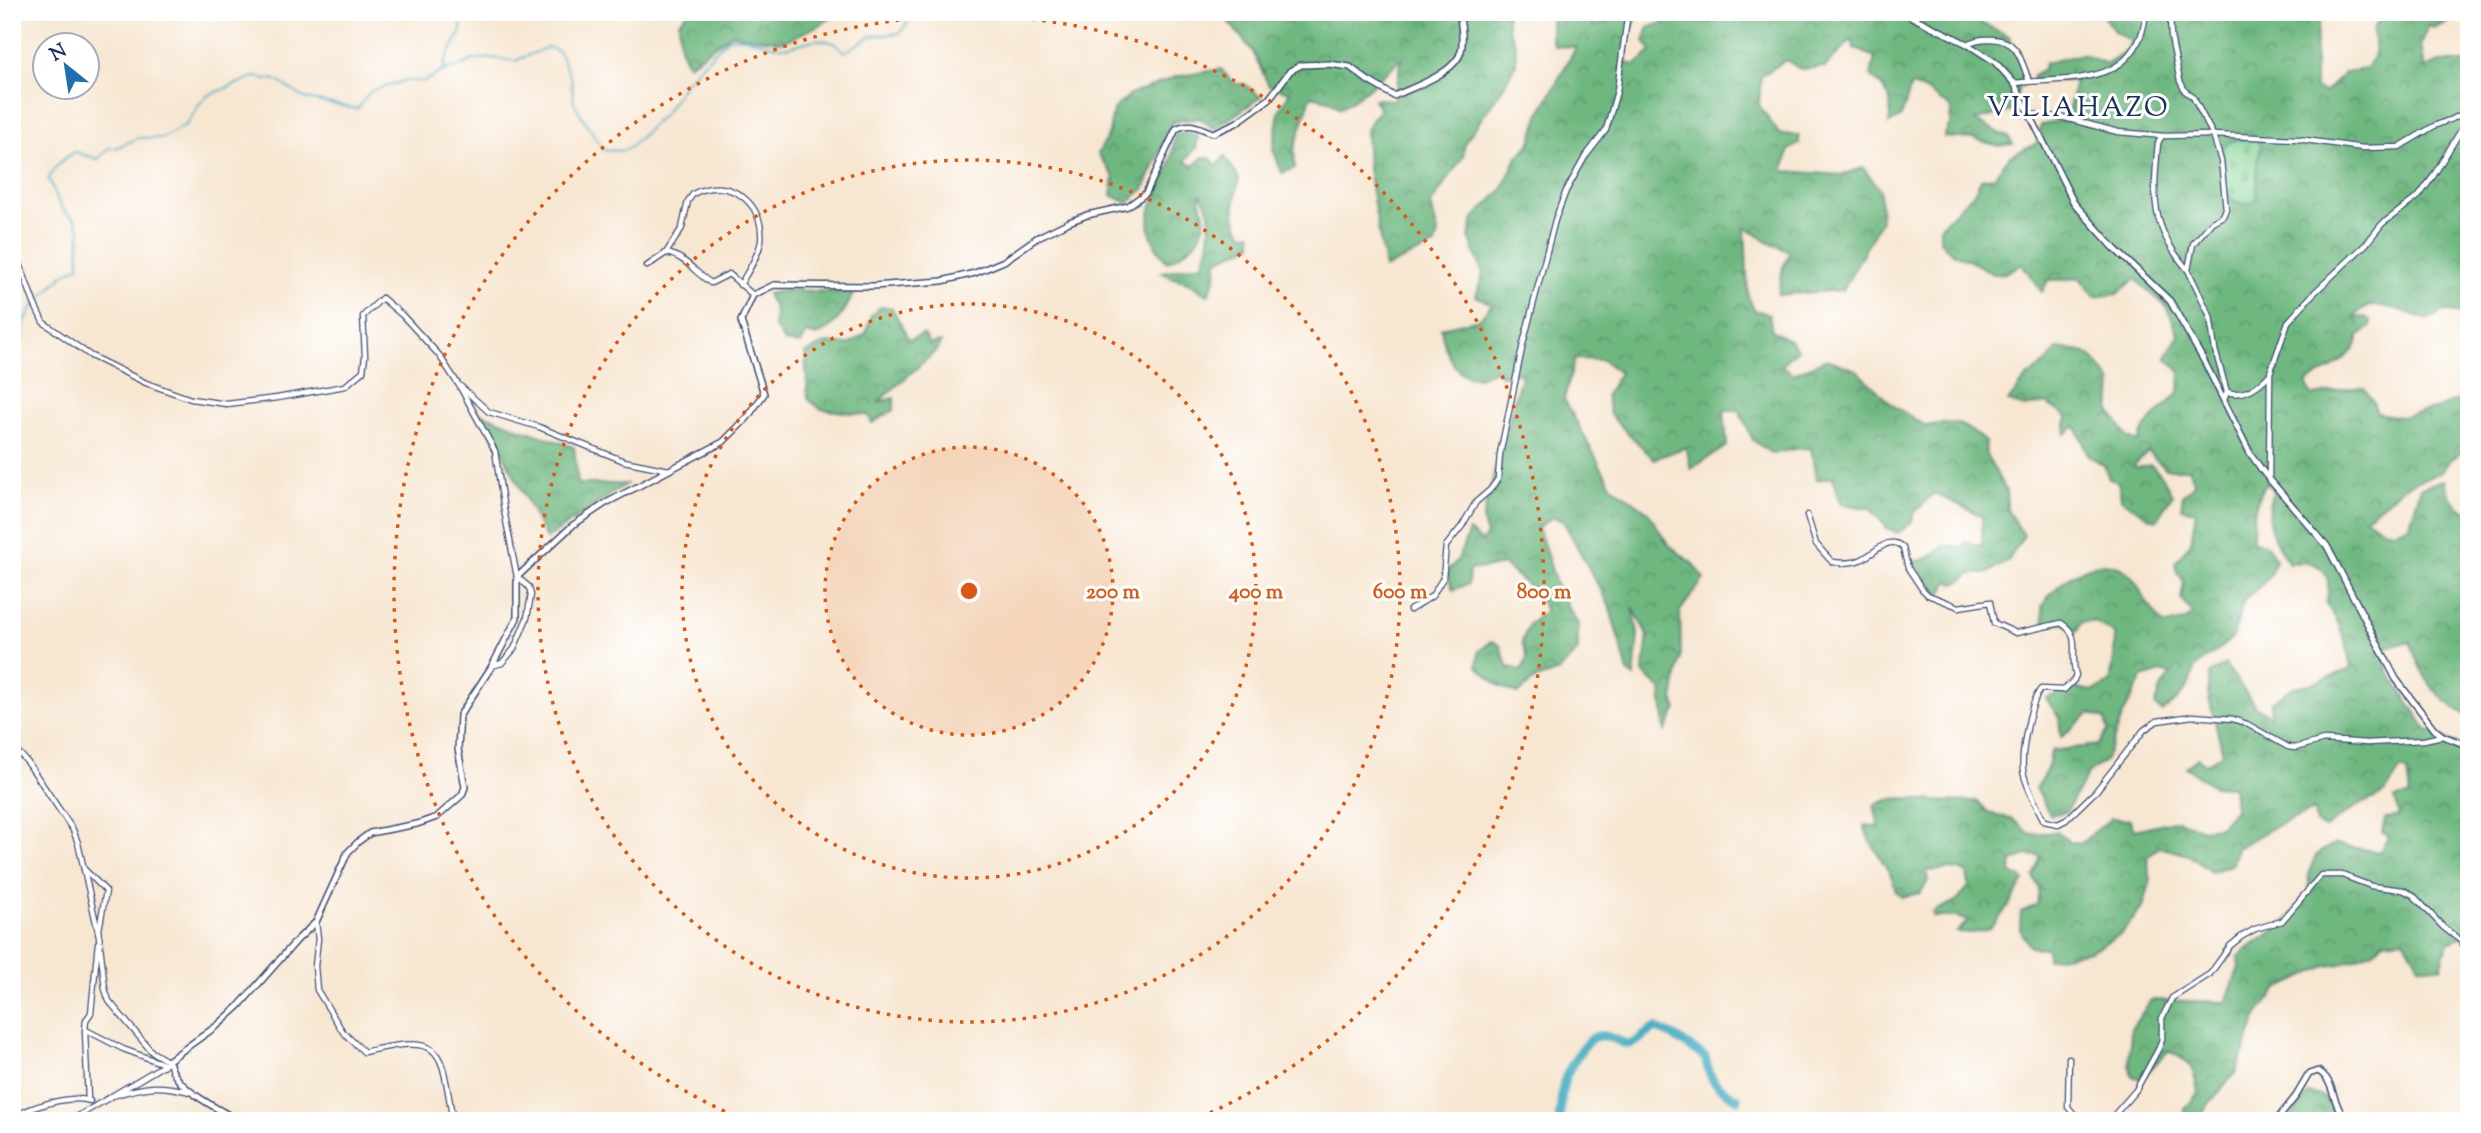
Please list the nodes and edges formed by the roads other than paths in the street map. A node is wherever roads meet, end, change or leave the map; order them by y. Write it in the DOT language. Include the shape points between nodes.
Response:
graph roads {
  1 [pos="1459,12"];
  2 [pos="1628,12"];
  3 [pos="1902,12"];
  4 [pos="2146,12"];
  5 [pos="2170,12"];
  6 [pos="1966,44"];
  7 [pos="2029,81"];
  8 [pos="2014,83"];
  9 [pos="2031,114"];
  10 [pos="2469,114"];
  11 [pos="2213,135"];
  12 [pos="2162,136"];
  13 [pos="12,224"];
  14 [pos="666,253"];
  15 [pos="647,267"];
  16 [pos="2188,270"];
  17 [pos="740,285"];
  18 [pos="752,295"];
  19 [pos="2270,373"];
  20 [pos="458,384"];
  21 [pos="2227,392"];
  22 [pos="2224,400"];
  23 [pos="670,470"];
  24 [pos="2269,479"];
  25 [pos="1807,515"];
  26 [pos="517,577"];
  27 [pos="1410,610"];
  28 [pos="492,666"];
  29 [pos="2444,736"];
  30 [pos="2469,746"];
  31 [pos="12,753"];
  32 [pos="82,866"];
  33 [pos="316,922"];
  34 [pos="2469,929"];
  35 [pos="99,936"];
  36 [pos="2461,941"];
  37 [pos="2469,953"];
  38 [pos="85,1030"];
  39 [pos="2069,1058"];
  40 [pos="167,1063"];
  41 [pos="194,1093"];
  42 [pos="105,1099"];
  43 [pos="88,1100"];
  44 [pos="97,1104"];
  45 [pos="12,1118"];
  46 [pos="70,1121"];
  47 [pos="239,1121"];
  48 [pos="453,1121"];
  49 [pos="2080,1121"];
  50 [pos="2109,1121"];
  51 [pos="2276,1121"];
  52 [pos="2348,1121"];
  1 -- 18 [label="street" via="1462,38 1458,59 1420,85 1394,96 1350,67 1301,65 1290,71 1269,99 1236,123 1213,133 1193,125 1176,129 1146,193 1128,206 1069,222 1004,261 942,281 774,285"];
  2 -- 27 [label="street" via="1617,91 1606,130 1578,168 1555,220 1523,344 1498,479 1446,546 1443,578 1432,596"];
  3 -- 6 [label="street"];
  4 -- 7 [label="street" via="2139,43 2117,68 2091,76"];
  5 -- 11 [label="street" via="2179,81"];
  6 -- 7 [label="street" via="1980,38 2010,45"];
  6 -- 8 [label="street" via="1995,62"];
  7 -- 8 [label="street"];
  8 -- 9 [label="street"];
  9 -- 12 [label="street"];
  9 -- 22 [label="street" via="2074,203 2170,301"];
  10 -- 11 [label="street" via="2434,126 2399,147"];
  10 -- 19 [label="street" via="2419,196 2382,224 2292,316"];
  11 -- 12 [label="street"];
  11 -- 16 [label="street" via="2226,209 2193,244"];
  12 -- 16 [label="street" via="2155,207 2168,244"];
  13 -- 20 [label="street" via="20,264 43,322 91,356 146,383 227,404 345,386 363,371 363,316 382,298 439,355"];
  14 -- 15 [label="street"];
  14 -- 17 [label="street" via="680,256 711,283 729,274"];
  14 -- 17 [label="street" via="682,228 693,194 732,189 752,205 761,242"];
  16 -- 21 [label="street" via="2210,316"];
  17 -- 18 [label="street"];
  18 -- 23 [label="street" via="741,321 764,394 723,442"];
  19 -- 21 [label="street" via="2245,393"];
  19 -- 24 [label="street"];
  20 -- 23 [label="street" via="489,412 624,461"];
  20 -- 26 [label="street" via="495,451"];
  21 -- 22 [label="street"];
  22 -- 24 [label="street" via="2250,453"];
  23 -- 26 [label="street" via="573,525"];
  24 -- 29 [label="street" via="2327,545 2396,679"];
  25 -- 29 [label="street" via="1816,544 1832,562 1857,561 1896,542 1903,548 1908,568 1932,597 1959,607 1990,602 1994,623 2011,632 2061,623 2070,629 2074,635 2074,680 2064,690 2042,689 2027,727 2023,773 2045,821 2058,824 2066,820 2096,791 2144,730 2171,717 2233,719 2295,748 2324,740 2367,743"];
  26 -- 28 [label="street" via="517,618"];
  26 -- 28 [label="street" via="529,587 530,607 514,649 502,663"];
  28 -- 33 [label="street" via="460,715 458,749 465,787 461,795 437,817 370,833 359,841 348,852"];
  29 -- 30 [label="street"];
  31 -- 32 [label="street" via="22,755 73,830"];
  32 -- 35 [label="street"];
  32 -- 35 [label="street" via="106,891"];
  33 -- 40 [label="street" via="238,1007"];
  33 -- 48 [label="street" via="317,990 343,1032 364,1052 414,1044 437,1052"];
  34 -- 36 [label="street"];
  35 -- 38 [label="street"];
  35 -- 40 [label="street" via="109,1001"];
  36 -- 37 [label="street"];
  36 -- 50 [label="street" via="2409,892 2371,886 2342,875 2321,875 2282,921 2241,937 2210,974 2172,998 2162,1018 2159,1048 2136,1090"];
  38 -- 40 [label="street"];
  38 -- 43 [label="street"];
  39 -- 49 [label="street" via="2068,1107"];
  40 -- 41 [label="street"];
  40 -- 42 [label="street"];
  41 -- 42 [label="street" via="145,1086"];
  41 -- 47 [label="street"];
  42 -- 44 [label="street"];
  43 -- 44 [label="street"];
  43 -- 45 [label="street" via="25,1110"];
  44 -- 46 [label="street"];
  51 -- 52 [label="street" via="2309,1074 2318,1071 2328,1079 2337,1110"];
}
